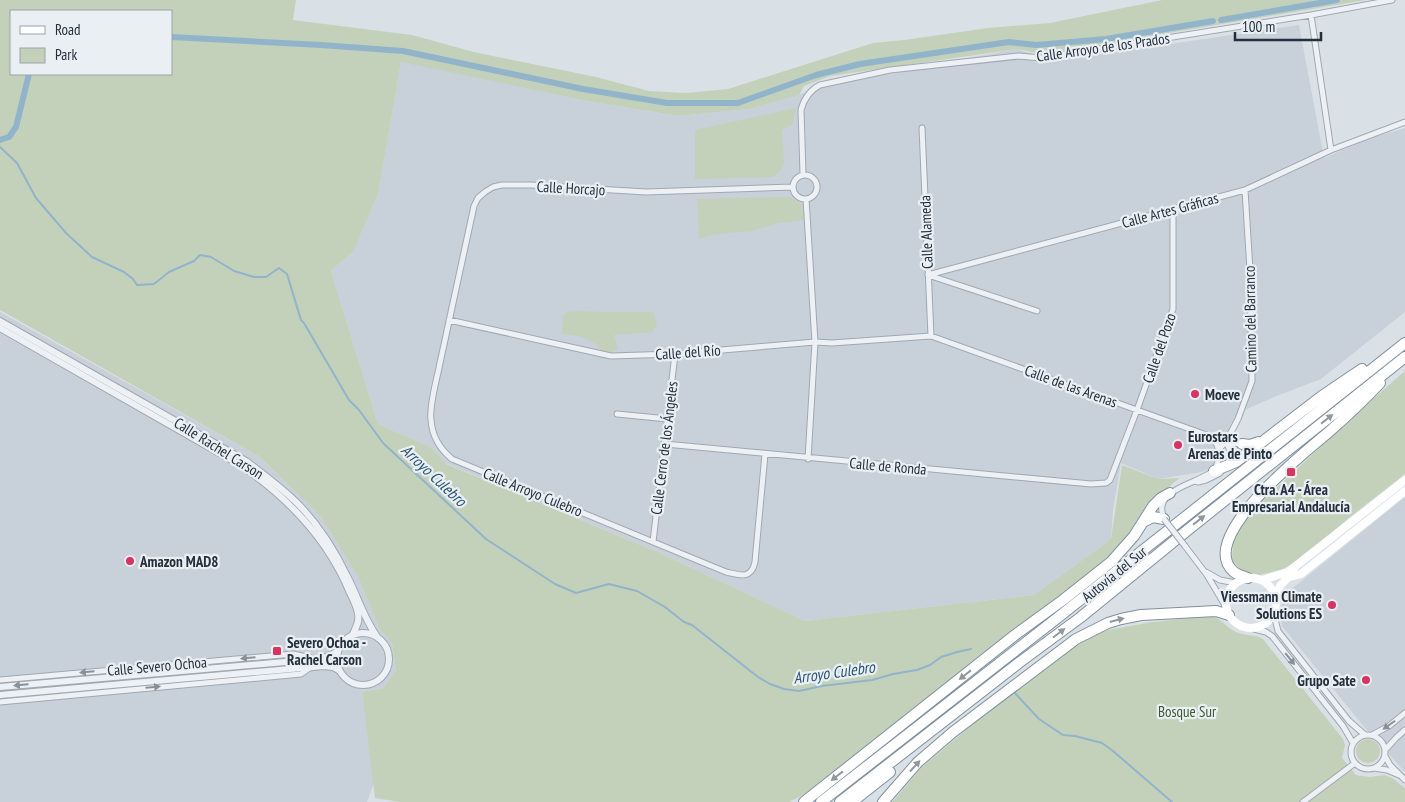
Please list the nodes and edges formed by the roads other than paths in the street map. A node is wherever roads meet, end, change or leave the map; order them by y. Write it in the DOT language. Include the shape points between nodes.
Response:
graph roads {
  1 [pos="1392,0"];
  2 [pos="1311,15"];
  3 [pos="1405,122"];
  4 [pos="922,128"];
  5 [pos="1331,150"];
  6 [pos="803,174"];
  7 [pos="793,187"];
  8 [pos="1245,190"];
  9 [pos="806,199"];
  10 [pos="1172,210"];
  11 [pos="928,275"];
  12 [pos="1037,312"];
  13 [pos="0,320"];
  14 [pos="449,320"];
  15 [pos="0,328"];
  16 [pos="931,336"];
  17 [pos="815,342"];
  18 [pos="1405,343"];
  19 [pos="1396,350"];
  20 [pos="675,354"];
  21 [pos="1403,358"];
  22 [pos="1137,410"];
  23 [pos="617,414"];
  24 [pos="668,419"];
  25 [pos="1210,436"];
  26 [pos="1264,440"];
  27 [pos="1226,442"];
  28 [pos="665,444"];
  29 [pos="1242,444"];
  30 [pos="1219,449"];
  31 [pos="764,454"];
  32 [pos="808,459"];
  33 [pos="1226,467"];
  34 [pos="1214,471"];
  35 [pos="1110,480"];
  36 [pos="1405,480"];
  37 [pos="1191,483"];
  38 [pos="1405,485"];
  39 [pos="1405,491"];
  40 [pos="1170,493"];
  41 [pos="1164,519"];
  42 [pos="1145,521"];
  43 [pos="653,542"];
  44 [pos="1128,562"];
  45 [pos="1200,566"];
  46 [pos="1290,576"];
  47 [pos="1248,578"];
  48 [pos="1262,580"];
  49 [pos="1236,583"];
  50 [pos="1276,598"];
  51 [pos="1227,611"];
  52 [pos="1274,615"];
  53 [pos="1254,629"];
  54 [pos="352,636"];
  55 [pos="378,638"];
  56 [pos="1003,645"];
  57 [pos="338,651"];
  58 [pos="314,659"];
  59 [pos="1020,662"];
  60 [pos="311,667"];
  61 [pos="340,671"];
  62 [pos="0,680"];
  63 [pos="0,687"];
  64 [pos="0,695"];
  65 [pos="0,702"];
  66 [pos="1405,713"];
  67 [pos="1405,730"];
  68 [pos="1365,735"];
  69 [pos="1372,735"];
  70 [pos="1353,743"];
  71 [pos="1385,753"];
  72 [pos="1355,762"];
  73 [pos="1373,768"];
  74 [pos="1403,778"];
  75 [pos="805,801"];
  76 [pos="821,802"];
  77 [pos="840,802"];
  78 [pos="852,802"];
  79 [pos="883,802"];
  80 [pos="1303,802"];
  1 -- 2 [label="street, Calle Arroyo de los Prados"];
  2 -- 5 [label="street"];
  2 -- 6 [label="street, Calle Arroyo de los Prados" via="1041,58 1018,56 890,70 820,85 813,88 801,110"];
  3 -- 5 [label="street, Calle Artes Gráficas"];
  4 -- 11 [label="street, Calle Alameda"];
  5 -- 8 [label="street, Calle Artes Gráficas"];
  6 -- 7 [label="street" via="794,180"];
  6 -- 9 [label="street" via="814,178 818,185 816,193"];
  7 -- 9 [label="street" via="798,197"];
  7 -- 14 [label="street, Calle Horcajo" via="646,192 531,185 493,187 478,198 474,206"];
  8 -- 10 [label="street, Calle Artes Gráficas"];
  8 -- 27 [label="street, Camino del Barranco" via="1252,381"];
  9 -- 17 [label="street"];
  10 -- 11 [label="street, Calle Artes Gráficas"];
  10 -- 22 [label="street, Calle del Pozo" via="1173,309"];
  11 -- 12 [label="street"];
  11 -- 16 [label="street, Calle Alameda"];
  13 -- 55 [label="street, Calle Rachel Carson" via="246,461 266,476 312,519 333,549"];
  14 -- 20 [label="street, Calle del Río" via="611,356"];
  14 -- 43 [label="street, Calle Arroyo Culebro" via="431,411 432,427 442,451 452,459"];
  15 -- 54 [label="street, Calle Rachel Carson" via="264,481 309,524 330,555 359,615"];
  16 -- 17 [label="street, Calle del Río"];
  16 -- 22 [label="street, Calle de las Arenas"];
  17 -- 20 [label="street, Calle del Río"];
  17 -- 32 [label="street"];
  18 -- 19 [label="highway, Autovía del Sur"];
  19 -- 26 [label="highway" via="1370,363"];
  19 -- 44 [label="highway, Autovía del Sur"];
  20 -- 24 [label="street, Calle Cerro de los Ángeles"];
  21 -- 47 [label="highway" via="1351,412 1257,497 1240,518 1227,543 1227,557 1233,571"];
  59 -- 21 [label="highway, Autovía del Sur, one-way" via="1081,617"];
  22 -- 25 [label="street, Calle de las Arenas"];
  22 -- 35 [label="street, Calle del Pozo"];
  23 -- 24 [label="street"];
  24 -- 28 [label="street, Calle Cerro de los Ángeles"];
  25 -- 27 [label="street, Calle de las Arenas"];
  25 -- 30 [label="street"];
  26 -- 29 [label="highway"];
  26 -- 33 [label="highway"];
  27 -- 29 [label="street, Calle de las Arenas"];
  27 -- 30 [label="street"];
  27 -- 33 [label="street" via="1230,458"];
  28 -- 31 [label="street, Calle de Ronda"];
  28 -- 43 [label="street, Calle Cerro de los Ángeles"];
  30 -- 34 [label="street" via="1220,457"];
  31 -- 32 [label="street, Calle de Ronda"];
  31 -- 43 [label="street, Calle Arroyo Culebro" via="755,562 751,572 746,575 726,572"];
  32 -- 35 [label="street, Calle de Ronda" via="1091,484 1106,484"];
  33 -- 34 [label="highway"];
  33 -- 37 [label="street" via="1213,477"];
  34 -- 37 [label="street"];
  36 -- 48 [label="main road" via="1288,572"];
  37 -- 40 [label="street"];
  38 -- 46 [label="main road"];
  39 -- 46 [label="main road" via="1301,574"];
  40 -- 41 [label="street" via="1162,507"];
  40 -- 42 [label="highway" via="1153,506"];
  41 -- 42 [label="highway" via="1153,517"];
  41 -- 45 [label="street, bridge"];
  42 -- 56 [label="highway" via="1111,562"];
  44 -- 56 [label="highway"];
  44 -- 76 [label="highway, Autovía del Sur"];
  45 -- 49 [label="street" via="1220,580"];
  45 -- 51 [label="street"];
  46 -- 50 [label="main road" via="1280,586"];
  47 -- 48 [label="main road"];
  47 -- 49 [label="main road"];
  48 -- 50 [label="main road" via="1271,587"];
  49 -- 51 [label="main road" via="1228,593"];
  50 -- 52 [label="main road"];
  51 -- 53 [label="main road" via="1237,624"];
  79 -- 51 [label="highway, one-way" via="918,762 953,732 1089,632 1108,623 1142,615"];
  52 -- 53 [label="main road" via="1268,623"];
  52 -- 68 [label="street" via="1278,631 1349,721"];
  53 -- 70 [label="street, one-way" via="1272,636"];
  54 -- 55 [label="street" via="361,633"];
  54 -- 57 [label="street"];
  55 -- 61 [label="street" via="389,655 385,673 379,680 361,685 348,681"];
  56 -- 75 [label="highway, one-way"];
  57 -- 58 [label="street, Calle Severo Ochoa"];
  57 -- 61 [label="street"];
  58 -- 62 [label="street, Calle Severo Ochoa, one-way" via="294,654"];
  58 -- 63 [label="street, Calle Severo Ochoa, one-way"];
  59 -- 77 [label="highway, Autovía del Sur"];
  59 -- 78 [label="highway" via="1007,679"];
  60 -- 61 [label="street, Calle Severo Ochoa" via="333,667"];
  60 -- 64 [label="street, Calle Severo Ochoa"];
  65 -- 60 [label="street, Calle Severo Ochoa, one-way" via="301,674"];
  66 -- 69 [label="street, one-way"];
  67 -- 71 [label="street"];
  68 -- 69 [label="street"];
  68 -- 70 [label="street"];
  69 -- 71 [label="street" via="1381,740"];
  70 -- 72 [label="street" via="1351,753"];
  71 -- 73 [label="street" via="1382,761"];
  71 -- 74 [label="street"];
  72 -- 73 [label="street" via="1363,768"];
  72 -- 80 [label="street"];
  73 -- 74 [label="street" via="1387,770"];
}
